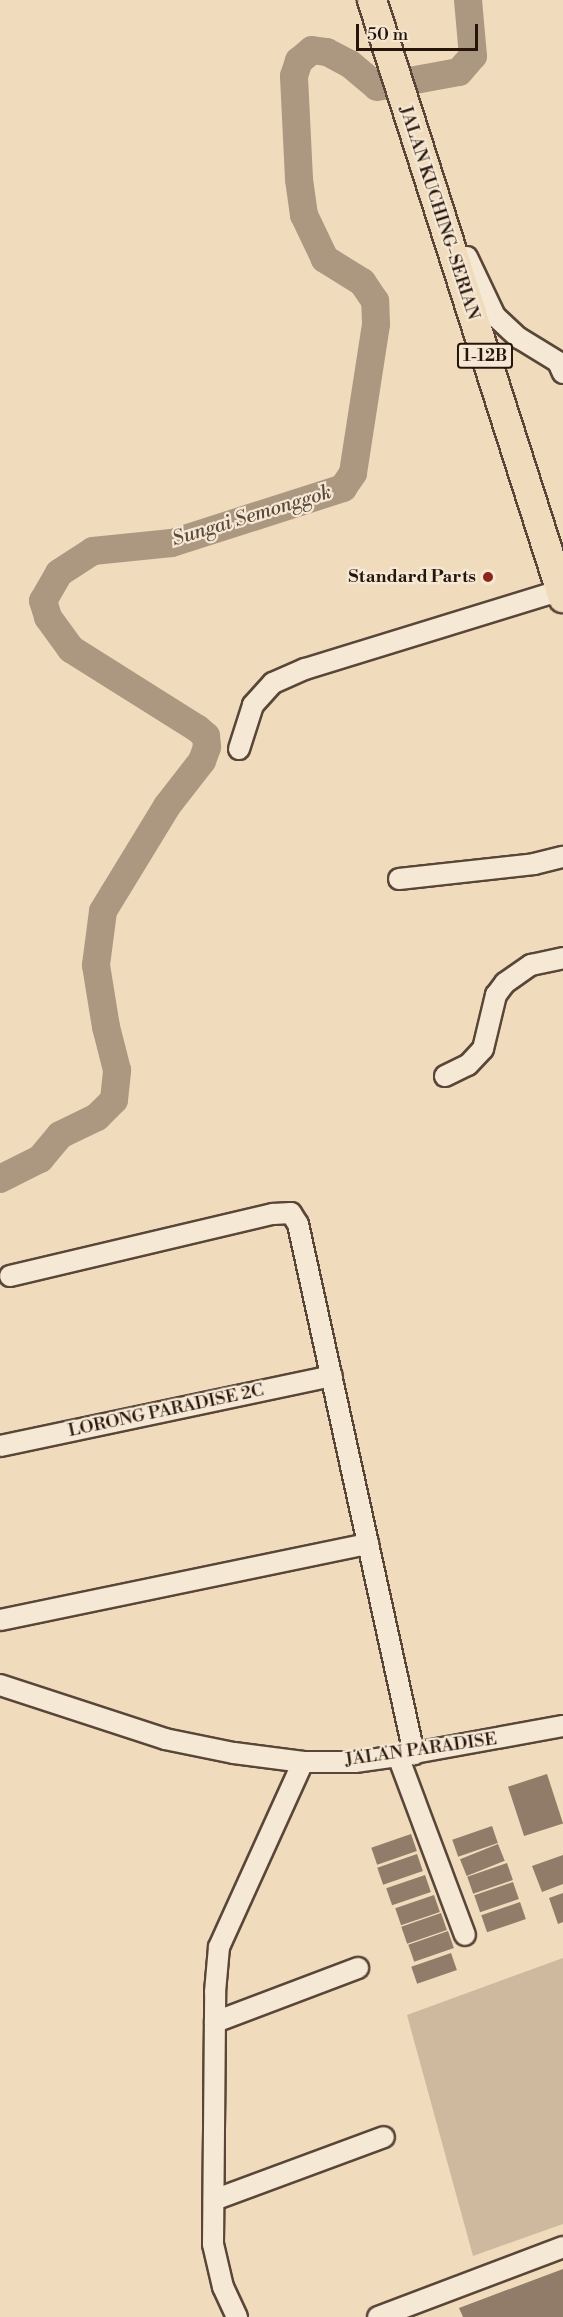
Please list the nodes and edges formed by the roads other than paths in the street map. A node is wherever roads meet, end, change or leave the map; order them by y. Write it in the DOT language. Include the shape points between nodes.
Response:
graph roads {
  1 [pos="372,0"];
  2 [pos="418,148"];
  3 [pos="561,365"];
  4 [pos="562,594"];
  5 [pos="239,749"];
  6 [pos="563,857"];
  7 [pos="399,879"];
  8 [pos="563,958"];
  9 [pos="445,1076"];
  10 [pos="10,1276"];
  11 [pos="332,1376"];
  12 [pos="0,1446"];
  13 [pos="368,1544"];
  14 [pos="0,1620"];
  15 [pos="0,1684"];
  16 [pos="563,1726"];
  17 [pos="406,1755"];
  18 [pos="303,1762"];
  19 [pos="465,1935"];
  20 [pos="358,1968"];
  21 [pos="215,2022"];
  22 [pos="384,2137"];
  23 [pos="214,2200"];
  24 [pos="563,2247"];
  25 [pos="237,2317"];
  26 [pos="378,2317"];
  1 -- 2 [label="highway, JALAN KUCHING-SERIAN / 1-12B"];
  2 -- 3 [label="street" via="495,316 519,338"];
  2 -- 4 [label="highway, JALAN KUCHING-SERIAN / 1-12B"];
  4 -- 5 [label="street" via="304,669 273,683 253,705"];
  6 -- 7 [label="street" via="534,864"];
  8 -- 9 [label="street" via="531,965 505,984 496,995 483,1049 468,1065"];
  10 -- 11 [label="street" via="291,1213 298,1224"];
  11 -- 12 [label="street, LORONG PARADISE 2C"];
  11 -- 13 [label="street"];
  13 -- 14 [label="street"];
  13 -- 17 [label="street"];
  15 -- 18 [label="street, JALAN PARADISE" via="165,1739"];
  16 -- 17 [label="street, JALAN PARADISE"];
  17 -- 18 [label="street, JALAN PARADISE" via="355,1762"];
  17 -- 19 [label="street"];
  18 -- 21 [label="street" via="219,1947"];
  20 -- 21 [label="street"];
  21 -- 23 [label="street"];
  22 -- 23 [label="street"];
  23 -- 25 [label="street" via="213,2244 223,2287"];
  24 -- 26 [label="street"];
}
